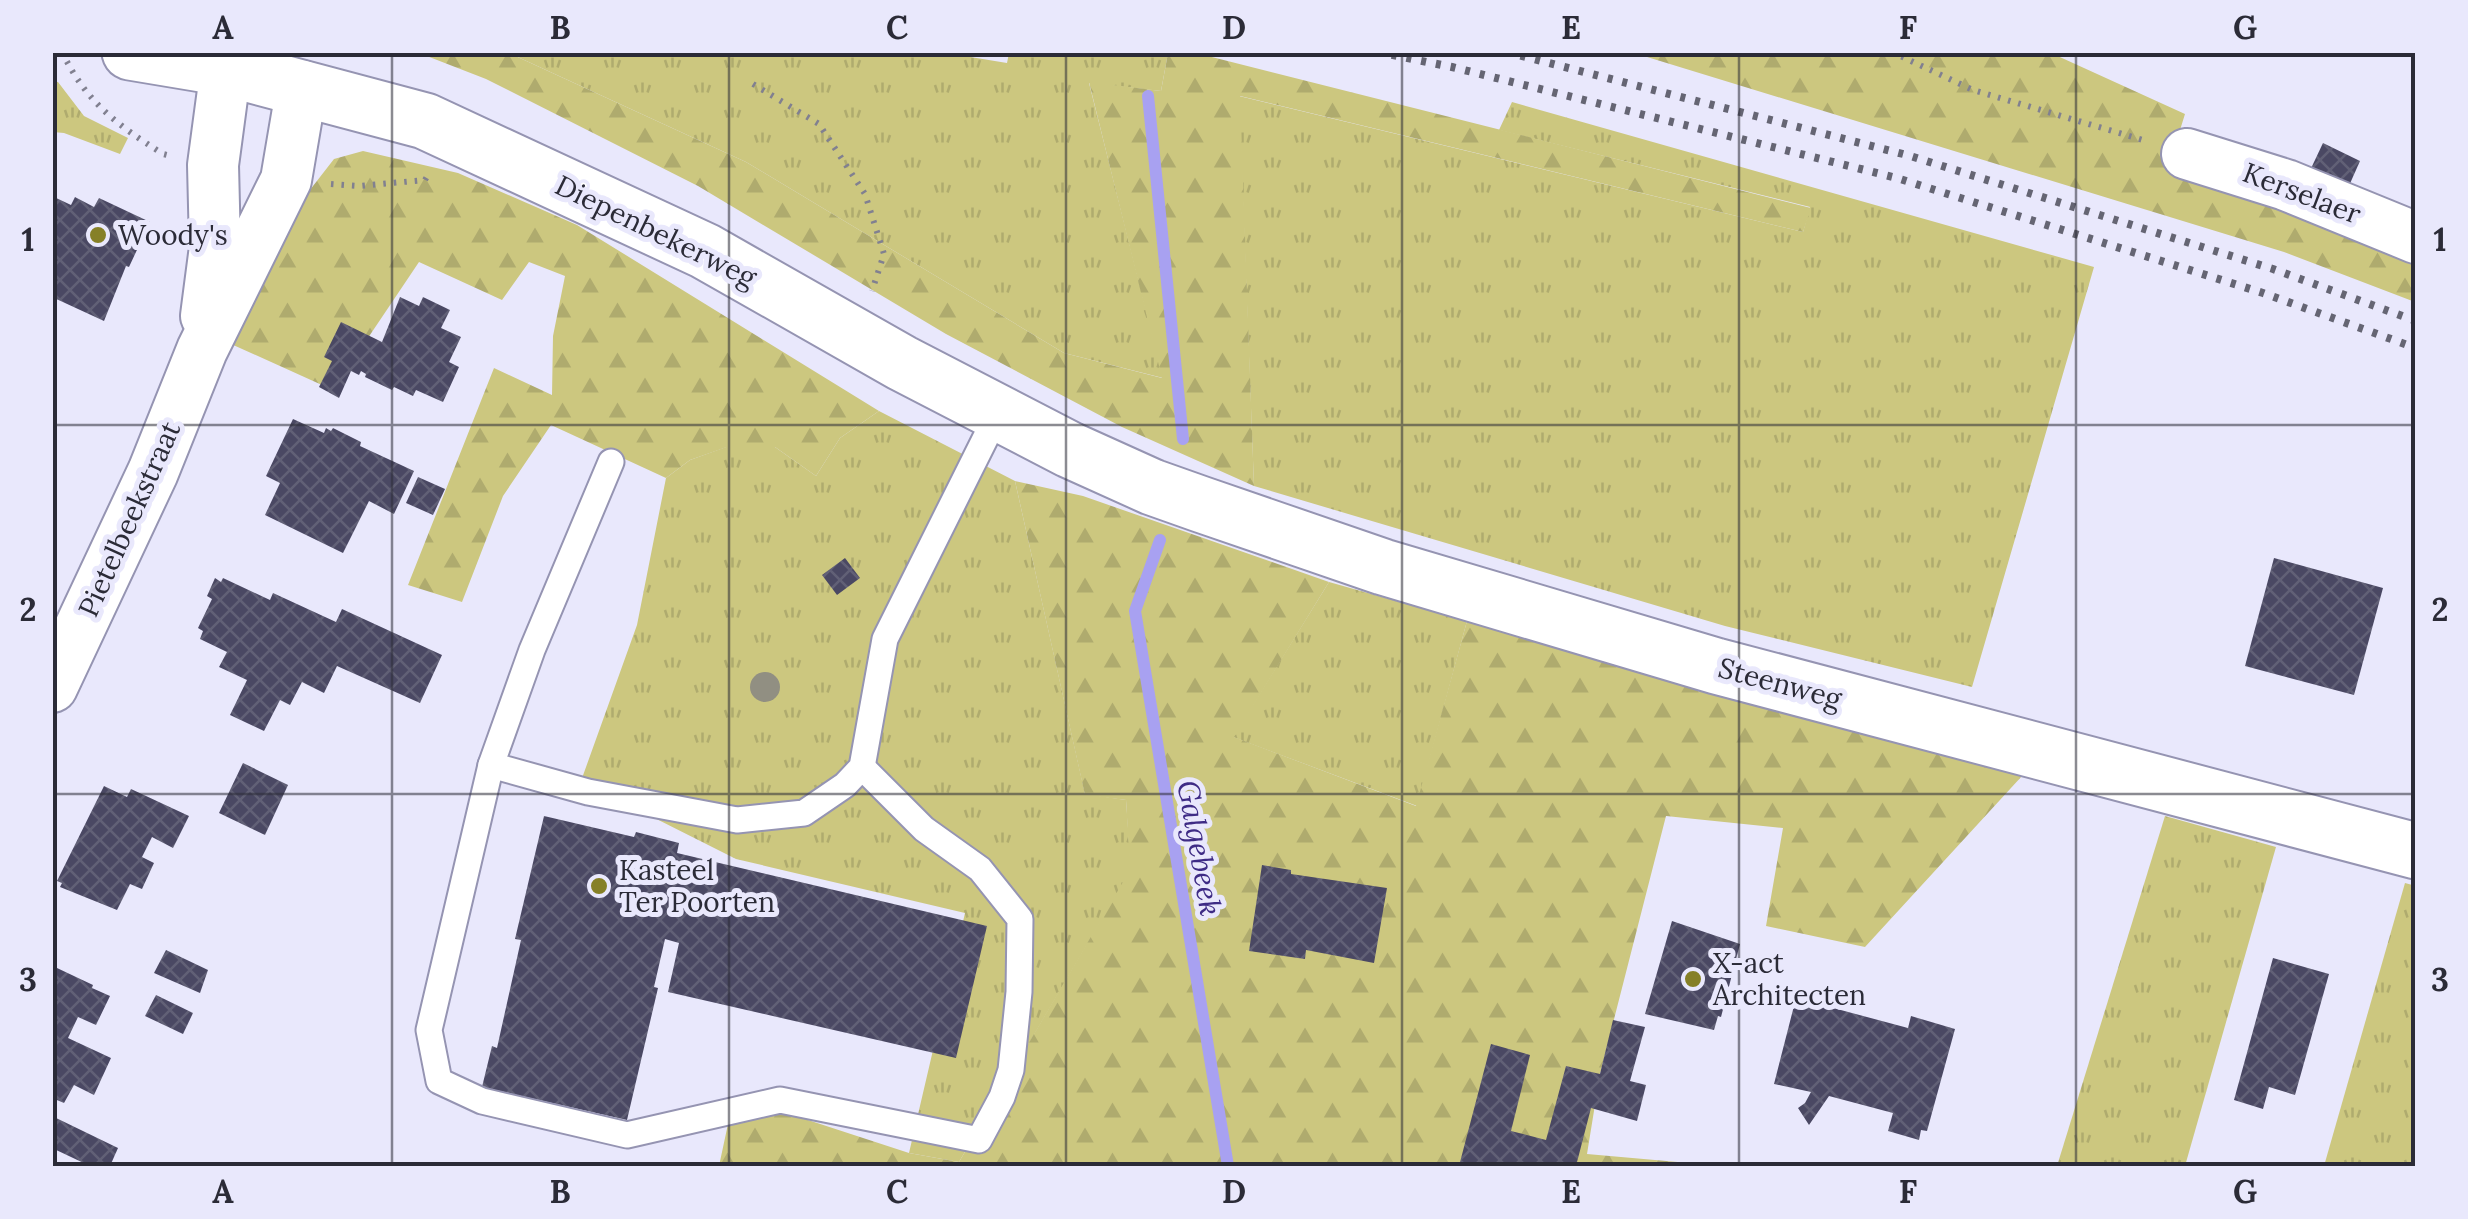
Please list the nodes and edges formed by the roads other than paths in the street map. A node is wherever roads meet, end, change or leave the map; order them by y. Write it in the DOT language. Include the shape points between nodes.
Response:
graph roads {
  1 [pos="130,52"];
  2 [pos="226,68"];
  3 [pos="302,86"];
  4 [pos="2187,154"];
  5 [pos="2416,238"];
  6 [pos="202,350"];
  7 [pos="998,413"];
  8 [pos="611,462"];
  9 [pos="1152,487"];
  10 [pos="52,687"];
  11 [pos="491,766"];
  12 [pos="862,767"];
  13 [pos="2416,850"];
  1 -- 2 [label="main road, Diepenbekerweg"];
  2 -- 3 [label="main road, Diepenbekerweg"];
  2 -- 6 [label="street, Pietelbeekstraat" via="213,164 216,247"];
  3 -- 6 [label="street, Pietelbeekstraat" via="286,180"];
  3 -- 7 [label="main road, Diepenbekerweg" via="425,121 705,251"];
  4 -- 5 [label="street, Kerselaer"];
  6 -- 10 [label="street, Pietelbeekstraat"];
  7 -- 9 [label="main road, Diepenbekerweg"];
  7 -- 12 [label="lane" via="885,639"];
  8 -- 11 [label="lane"];
  9 -- 13 [label="main road, Steenweg" via="1383,567 1716,666"];
  11 -- 12 [label="lane" via="736,820 804,813"];
  11 -- 12 [label="lane" via="429,1030 439,1082 482,1101 626,1135 780,1100 979,1140 1011,1070 1020,919 980,869 924,829"];
}
